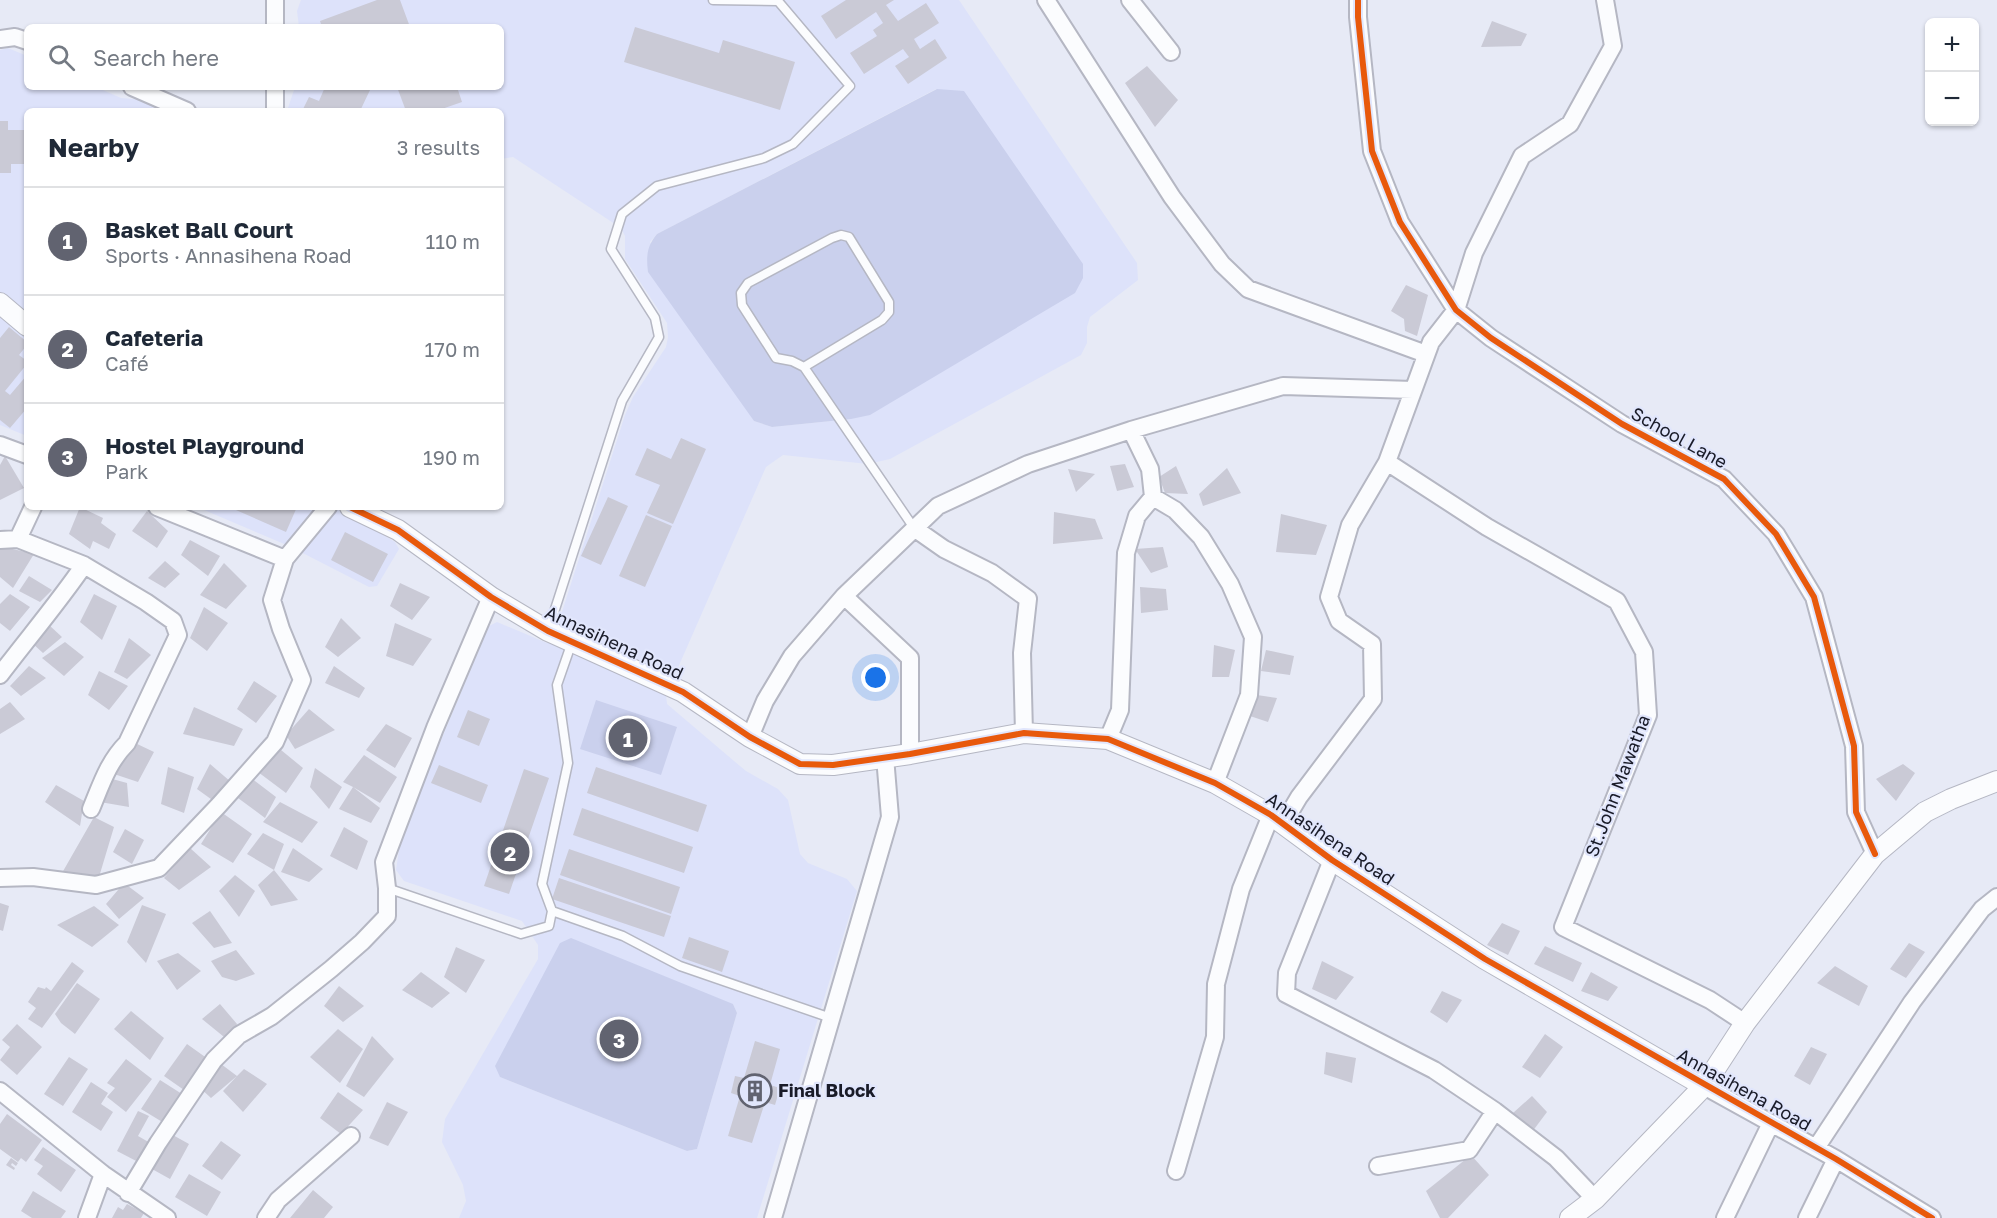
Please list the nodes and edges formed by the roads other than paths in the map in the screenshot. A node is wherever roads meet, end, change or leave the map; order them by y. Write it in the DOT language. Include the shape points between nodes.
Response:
graph roads {
  1 [pos="275,0"];
  2 [pos="713,0"];
  3 [pos="1046,0"];
  4 [pos="1130,0"];
  5 [pos="1358,0"];
  6 [pos="1605,0"];
  7 [pos="275,24"];
  8 [pos="0,39"];
  9 [pos="24,40"];
  10 [pos="1171,52"];
  11 [pos="139,90"];
  12 [pos="275,90"];
  13 [pos="180,108"];
  14 [pos="274,108"];
  15 [pos="0,303"];
  16 [pos="1456,310"];
  17 [pos="24,323"];
  18 [pos="1426,354"];
  19 [pos="804,367"];
  20 [pos="1413,390"];
  21 [pos="1131,430"];
  22 [pos="0,445"];
  23 [pos="24,454"];
  24 [pos="1387,462"];
  25 [pos="1153,497"];
  26 [pos="32,510"];
  27 [pos="163,510"];
  28 [pos="326,510"];
  29 [pos="357,510"];
  30 [pos="914,528"];
  31 [pos="18,539"];
  32 [pos="0,540"];
  33 [pos="285,559"];
  34 [pos="84,565"];
  35 [pos="844,596"];
  36 [pos="492,597"];
  37 [pos="548,631"];
  38 [pos="572,642"];
  39 [pos="0,675"];
  40 [pos="1024,733"];
  41 [pos="750,737"];
  42 [pos="1108,739"];
  43 [pos="910,754"];
  44 [pos="885,757"];
  45 [pos="1997,781"];
  46 [pos="1215,783"];
  47 [pos="91,809"];
  48 [pos="1277,819"];
  49 [pos="1875,854"];
  50 [pos="1332,860"];
  51 [pos="0,878"];
  52 [pos="387,888"];
  53 [pos="1997,897"];
  54 [pos="552,911"];
  55 [pos="831,1018"];
  56 [pos="1745,1023"];
  57 [pos="1704,1086"];
  58 [pos="0,1092"];
  59 [pos="1495,1111"];
  60 [pos="1771,1123"];
  61 [pos="351,1136"];
  62 [pos="1816,1148"];
  63 [pos="1836,1159"];
  64 [pos="1378,1166"];
  65 [pos="1176,1171"];
  66 [pos="103,1174"];
  67 [pos="128,1193"];
  68 [pos="1595,1199"];
  69 [pos="87,1218"];
  70 [pos="167,1218"];
  71 [pos="266,1218"];
  72 [pos="773,1218"];
  73 [pos="1570,1218"];
  74 [pos="1725,1218"];
  75 [pos="1807,1218"];
  76 [pos="1932,1218"];
  1 -- 7 [label="street"];
  2 -- 37 [label="lane" via="778,1 850,86 793,144 765,158 657,186 622,214 611,249 655,318 659,337 622,401"];
  3 -- 18 [label="street" via="1172,197 1222,264 1248,289"];
  4 -- 10 [label="street"];
  5 -- 16 [label="street, School Lane" via="1372,151 1400,222"];
  6 -- 16 [label="street" via="1613,46 1570,124 1522,156 1474,253"];
  8 -- 9 [label="street"];
  11 -- 13 [label="street"];
  12 -- 14 [label="street"];
  15 -- 17 [label="street"];
  16 -- 18 [label="street"];
  16 -- 49 [label="street, School Lane" via="1491,338 1622,424 1724,479 1776,534 1814,597 1854,746 1856,812"];
  18 -- 20 [label="street"];
  19 -- 19 [label="lane" via="889,312 889,302 849,237 832,238 748,283 741,292 742,305 776,358"];
  19 -- 30 [label="lane"];
  20 -- 21 [label="street" via="1283,386"];
  20 -- 24 [label="street"];
  21 -- 25 [label="street" via="1150,469"];
  21 -- 30 [label="street" via="1028,464 938,506"];
  22 -- 23 [label="street"];
  24 -- 48 [label="street" via="1350,525 1329,597 1339,621 1372,644 1373,699 1299,797"];
  24 -- 56 [label="street, St.John Mawatha" via="1487,527 1617,601 1644,652 1648,715 1563,927 1710,1000"];
  25 -- 42 [label="street" via="1137,516 1126,553 1120,710"];
  25 -- 46 [label="street" via="1175,510 1201,537 1230,584 1253,637 1249,696"];
  26 -- 31 [label="street"];
  27 -- 33 [label="street"];
  28 -- 33 [label="street"];
  29 -- 36 [label="street, Annasihena Road" via="398,530"];
  30 -- 35 [label="street"];
  30 -- 40 [label="street" via="944,549 992,573 1028,599 1023,653"];
  31 -- 32 [label="street"];
  31 -- 34 [label="street"];
  33 -- 51 [label="street" via="272,600 302,680 275,742 219,805 159,868 96,885 33,877"];
  34 -- 39 [label="street"];
  34 -- 47 [label="street" via="173,621 178,635 128,743 107,768"];
  35 -- 41 [label="street" via="792,656 765,701"];
  35 -- 43 [label="street" via="910,658"];
  36 -- 37 [label="street, Annasihena Road"];
  36 -- 52 [label="street" via="435,728 384,862"];
  37 -- 38 [label="street, Annasihena Road"];
  38 -- 41 [label="street, Annasihena Road" via="683,692"];
  38 -- 54 [label="lane" via="557,685 568,763 542,884"];
  40 -- 42 [label="street, Annasihena Road"];
  40 -- 43 [label="street, Annasihena Road"];
  41 -- 44 [label="street, Annasihena Road" via="800,764 832,765"];
  42 -- 46 [label="street, Annasihena Road"];
  43 -- 44 [label="street, Annasihena Road"];
  44 -- 55 [label="street" via="890,817"];
  45 -- 49 [label="street" via="1925,812"];
  46 -- 48 [label="street, Annasihena Road"];
  48 -- 50 [label="street, Annasihena Road"];
  48 -- 65 [label="street" via="1241,889 1216,984 1215,1037"];
  49 -- 56 [label="street"];
  50 -- 57 [label="street, Annasihena Road" via="1485,959"];
  50 -- 59 [label="street" via="1287,973 1286,994 1434,1070"];
  52 -- 54 [label="lane" via="521,934 549,926"];
  52 -- 67 [label="street" via="387,916 362,942 272,1016 239,1035 214,1060"];
  53 -- 62 [label="street" via="1982,909 1912,1002"];
  54 -- 55 [label="lane" via="623,936 680,966"];
  55 -- 72 [label="street"];
  56 -- 57 [label="street"];
  57 -- 60 [label="street, Annasihena Road"];
  57 -- 68 [label="street"];
  58 -- 66 [label="street"];
  59 -- 64 [label="street" via="1469,1150"];
  59 -- 68 [label="street" via="1556,1158"];
  60 -- 62 [label="street, Annasihena Road"];
  60 -- 74 [label="street"];
  61 -- 71 [label="street" via="278,1200"];
  62 -- 63 [label="street, Annasihena Road"];
  63 -- 75 [label="street"];
  63 -- 76 [label="street, Annasihena Road"];
  66 -- 67 [label="street"];
  66 -- 69 [label="street"];
  67 -- 70 [label="street"];
  68 -- 73 [label="street"];
}
